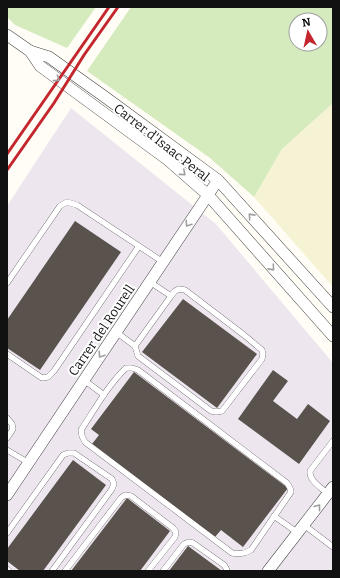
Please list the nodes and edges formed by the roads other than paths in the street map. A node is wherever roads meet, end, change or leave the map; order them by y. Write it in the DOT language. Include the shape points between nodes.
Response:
graph roads {
  1 [pos="7,35"];
  2 [pos="30,51"];
  3 [pos="218,180"];
  4 [pos="208,195"];
  5 [pos="139,246"];
  6 [pos="163,262"];
  7 [pos="150,282"];
  8 [pos="7,284"];
  9 [pos="171,296"];
  10 [pos="333,307"];
  11 [pos="116,332"];
  12 [pos="333,336"];
  13 [pos="135,346"];
  14 [pos="7,354"];
  15 [pos="84,380"];
  16 [pos="104,395"];
  17 [pos="7,418"];
  18 [pos="7,438"];
  19 [pos="333,441"];
  20 [pos="7,450"];
  21 [pos="29,463"];
  22 [pos="331,491"];
  23 [pos="7,495"];
  24 [pos="274,516"];
  25 [pos="301,529"];
  26 [pos="7,534"];
  27 [pos="333,547"];
  28 [pos="52,571"];
  29 [pos="65,571"];
  30 [pos="148,571"];
  31 [pos="163,571"];
  32 [pos="227,571"];
  33 [pos="268,571"];
  1 -- 2 [label="street, Carrer d'Isaac Peral"];
  2 -- 3 [label="street, Carrer d'Isaac Peral" via="49,57"];
  2 -- 4 [label="street, Carrer d'Isaac Peral, one-way" via="40,66 168,160"];
  3 -- 4 [label="street, Carrer del Rourell"];
  10 -- 3 [label="street, Carrer d'Isaac Peral, one-way"];
  4 -- 6 [label="street, Carrer del Rourell, one-way"];
  4 -- 12 [label="street, Carrer d'Isaac Peral, one-way"];
  5 -- 6 [label="lane"];
  5 -- 8 [label="lane" via="77,205 67,202 60,206"];
  5 -- 14 [label="lane" via="48,377 42,378"];
  6 -- 7 [label="street, Carrer del Rourell"];
  7 -- 9 [label="lane"];
  7 -- 11 [label="street, Carrer del Rourell"];
  9 -- 13 [label="lane"];
  9 -- 13 [label="lane" via="179,289 185,290 262,350 262,359 222,411 216,412 211,411 138,356"];
  11 -- 13 [label="lane"];
  11 -- 15 [label="street, Carrer del Rourell, one-way"];
  15 -- 16 [label="lane"];
  15 -- 21 [label="street, Carrer del Rourell"];
  16 -- 24 [label="lane" via="126,368 138,370 287,483 291,492"];
  16 -- 24 [label="lane" via="81,430 85,442 232,553 245,553 250,550"];
  17 -- 18 [label="lane" via="13,428"];
  19 -- 22 [label="lane" via="310,471 312,479"];
  20 -- 21 [label="lane"];
  21 -- 23 [label="street, Carrer del Rourell"];
  25 -- 22 [label="street, one-way"];
  24 -- 25 [label="lane"];
  25 -- 27 [label="lane"];
  25 -- 33 [label="street"];
  26 -- 28 [label="lane" via="63,455 74,453 112,480 112,489"];
  29 -- 30 [label="lane" via="125,495 131,496 176,532 175,537"];
  31 -- 32 [label="lane" via="184,544 189,542 224,565"];
}
